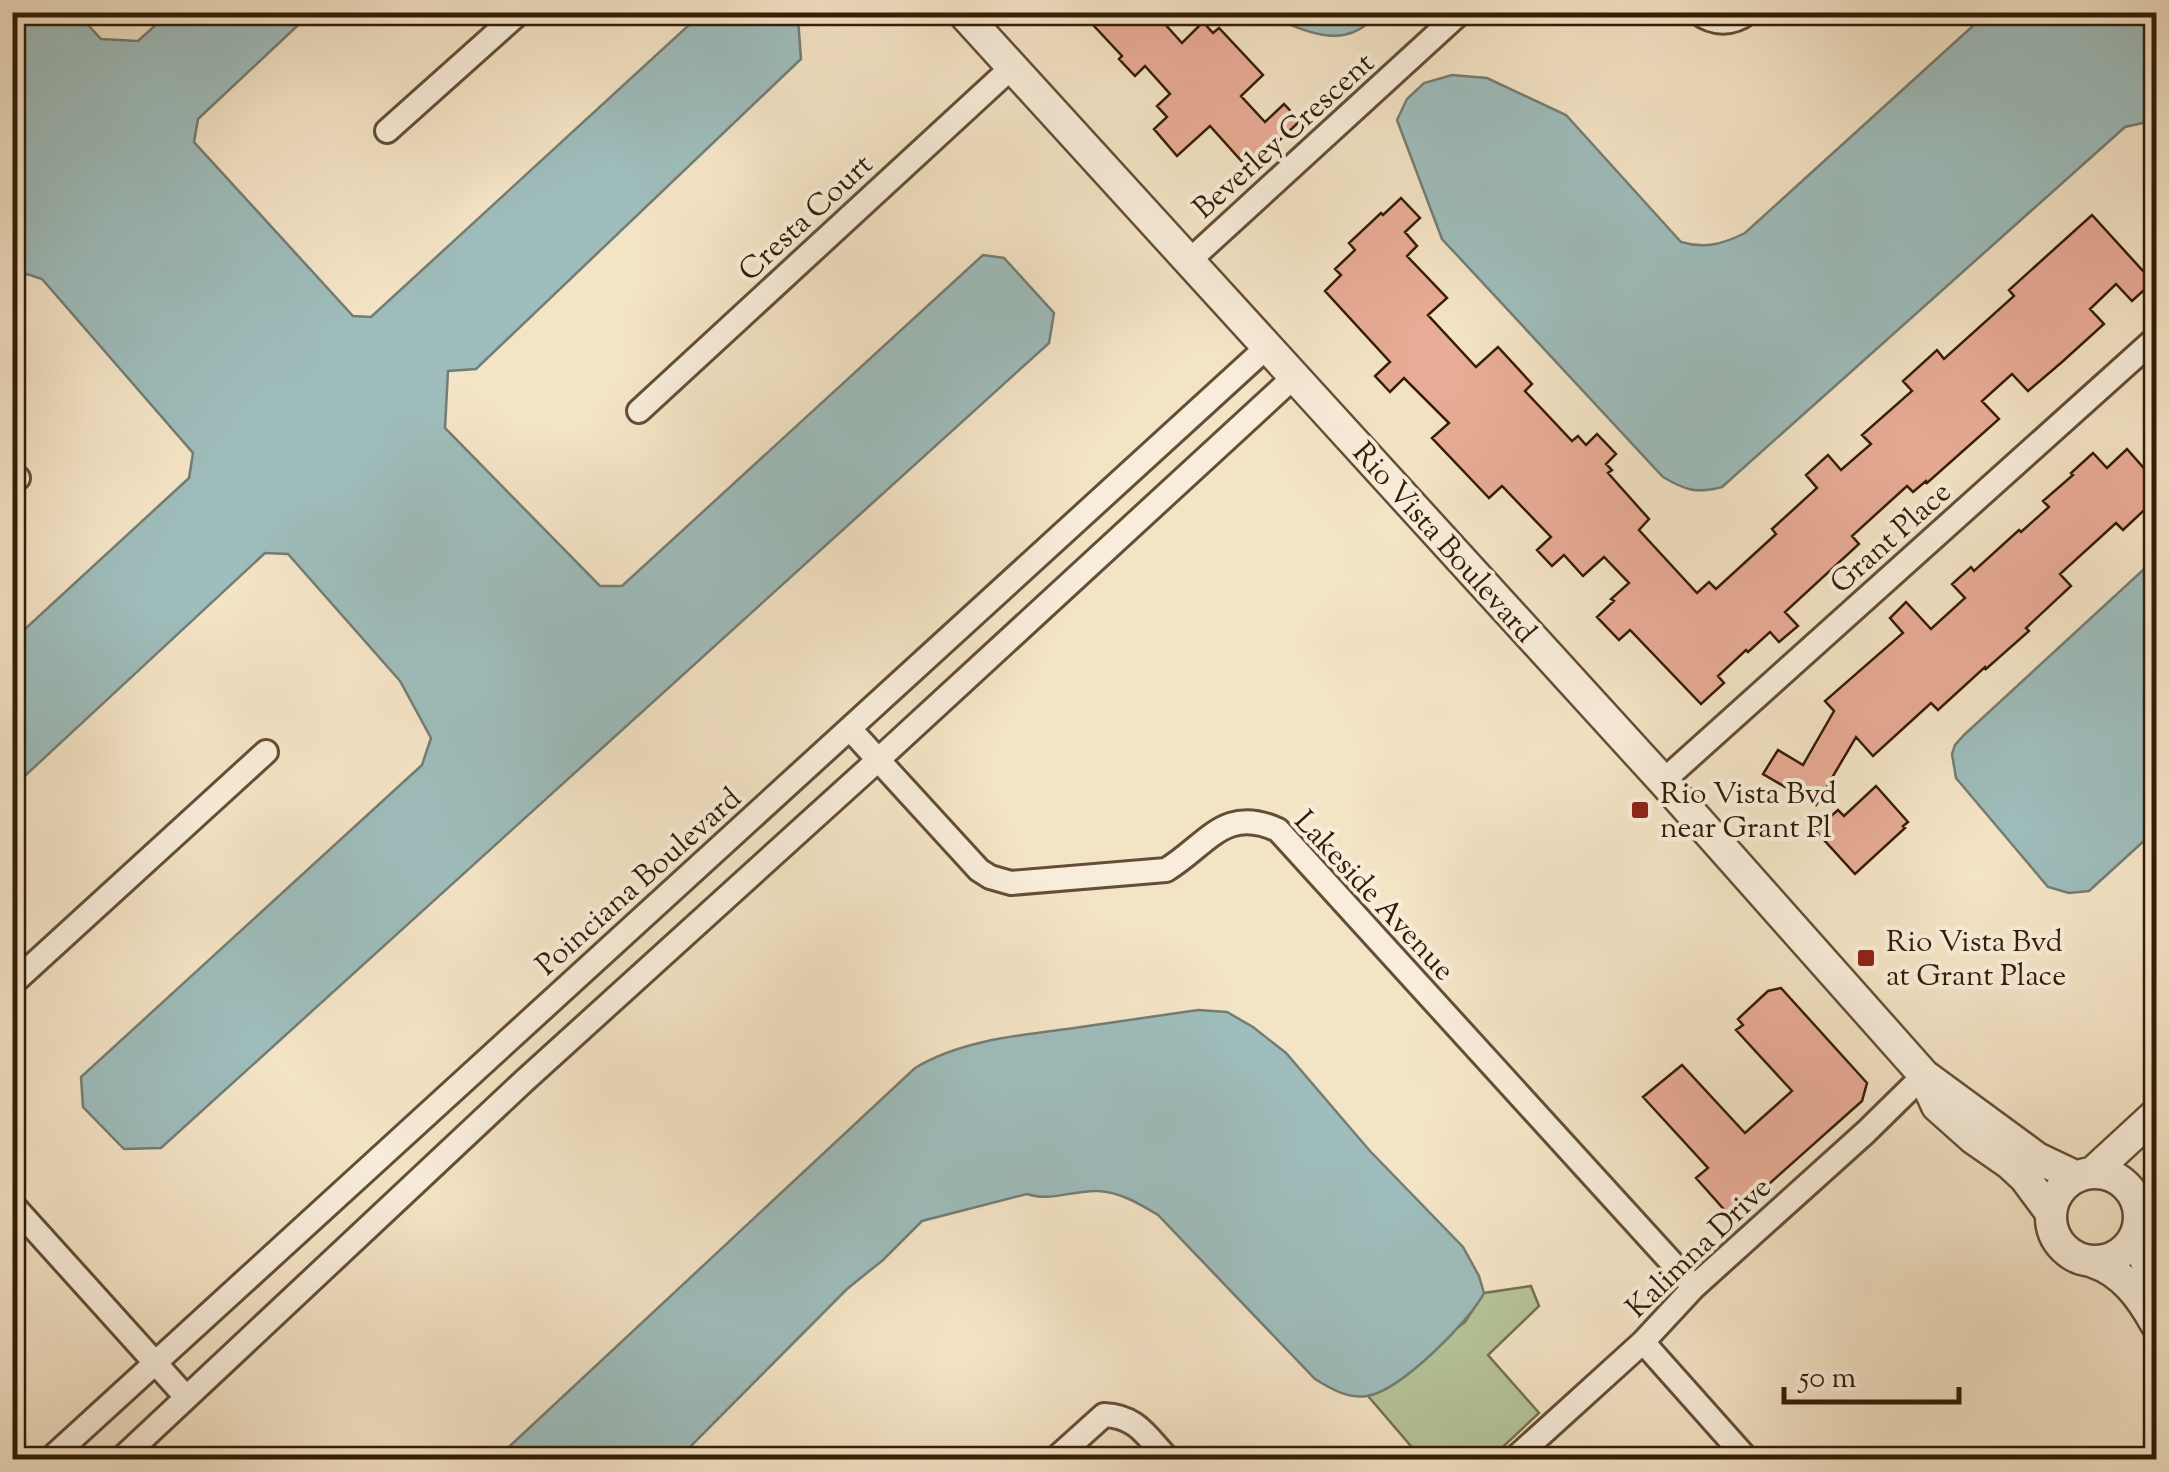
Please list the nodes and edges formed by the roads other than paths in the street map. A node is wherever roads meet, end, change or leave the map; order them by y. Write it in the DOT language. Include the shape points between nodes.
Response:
graph roads {
  1 [pos="520,12"];
  2 [pos="962,12"];
  3 [pos="1461,12"];
  4 [pos="1697,12"];
  5 [pos="1749,12"];
  6 [pos="1011,68"];
  7 [pos="387,131"];
  8 [pos="1189,261"];
  9 [pos="2156,338"];
  10 [pos="1267,348"];
  11 [pos="1294,376"];
  12 [pos="639,412"];
  13 [pos="850,729"];
  14 [pos="266,752"];
  15 [pos="878,760"];
  16 [pos="1663,781"];
  17 [pos="12,984"];
  18 [pos="496,1052"];
  19 [pos="1924,1076"];
  20 [pos="523,1082"];
  21 [pos="2156,1114"];
  22 [pos="2084,1175"];
  23 [pos="2156,1185"];
  24 [pos="12,1204"];
  25 [pos="2051,1213"];
  26 [pos="2139,1223"];
  27 [pos="2093,1262"];
  28 [pos="2156,1284"];
  29 [pos="1694,1286"];
  30 [pos="2156,1324"];
  31 [pos="1643,1342"];
  32 [pos="156,1364"];
  33 [pos="186,1398"];
  34 [pos="49,1460"];
  35 [pos="120,1460"];
  36 [pos="1054,1460"];
  37 [pos="1169,1460"];
  38 [pos="1513,1460"];
  39 [pos="1748,1460"];
  1 -- 7 [label="street"];
  2 -- 6 [label="street, Rio Vista Boulevard"];
  3 -- 8 [label="street, Beverley Crescent"];
  4 -- 5 [label="street" via="1726,23"];
  6 -- 8 [label="street, Rio Vista Boulevard"];
  6 -- 12 [label="street, Cresta Court"];
  8 -- 10 [label="street, Rio Vista Boulevard"];
  9 -- 16 [label="street, Grant Place"];
  10 -- 11 [label="street, Rio Vista Boulevard"];
  10 -- 13 [label="street, Poinciana Boulevard"];
  11 -- 15 [label="street"];
  11 -- 16 [label="street, Rio Vista Boulevard"];
  13 -- 15 [label="street, Lakeside Avenue"];
  13 -- 18 [label="street, Poinciana Boulevard"];
  14 -- 17 [label="street"];
  15 -- 20 [label="street"];
  15 -- 29 [label="street, Lakeside Avenue" via="979,870 1011,882 1166,870 1234,822 1263,822 1278,830"];
  16 -- 19 [label="street, Rio Vista Boulevard"];
  18 -- 20 [label="street"];
  18 -- 32 [label="street, Poinciana Boulevard"];
  19 -- 22 [label="street, Rio Vista Boulevard" via="2017,1145"];
  19 -- 25 [label="street, Rio Vista Boulevard" via="1937,1106 2018,1170"];
  19 -- 29 [label="street, Kalimna Drive"];
  20 -- 33 [label="street"];
  21 -- 22 [label="street"];
  22 -- 25 [label="street" via="2059,1192"];
  22 -- 26 [label="street" via="2120,1180 2137,1202"];
  23 -- 26 [label="street"];
  24 -- 32 [label="street"];
  25 -- 27 [label="street" via="2059,1242"];
  26 -- 27 [label="street" via="2121,1253"];
  26 -- 28 [label="street"];
  27 -- 30 [label="street" via="2125,1280"];
  29 -- 31 [label="street, Kalimna Drive"];
  31 -- 38 [label="street, Kalimna Drive"];
  31 -- 39 [label="street"];
  32 -- 33 [label="street"];
  32 -- 34 [label="street, Poinciana Boulevard"];
  33 -- 35 [label="street"];
  36 -- 37 [label="street" via="1104,1415 1132,1420"];
}
